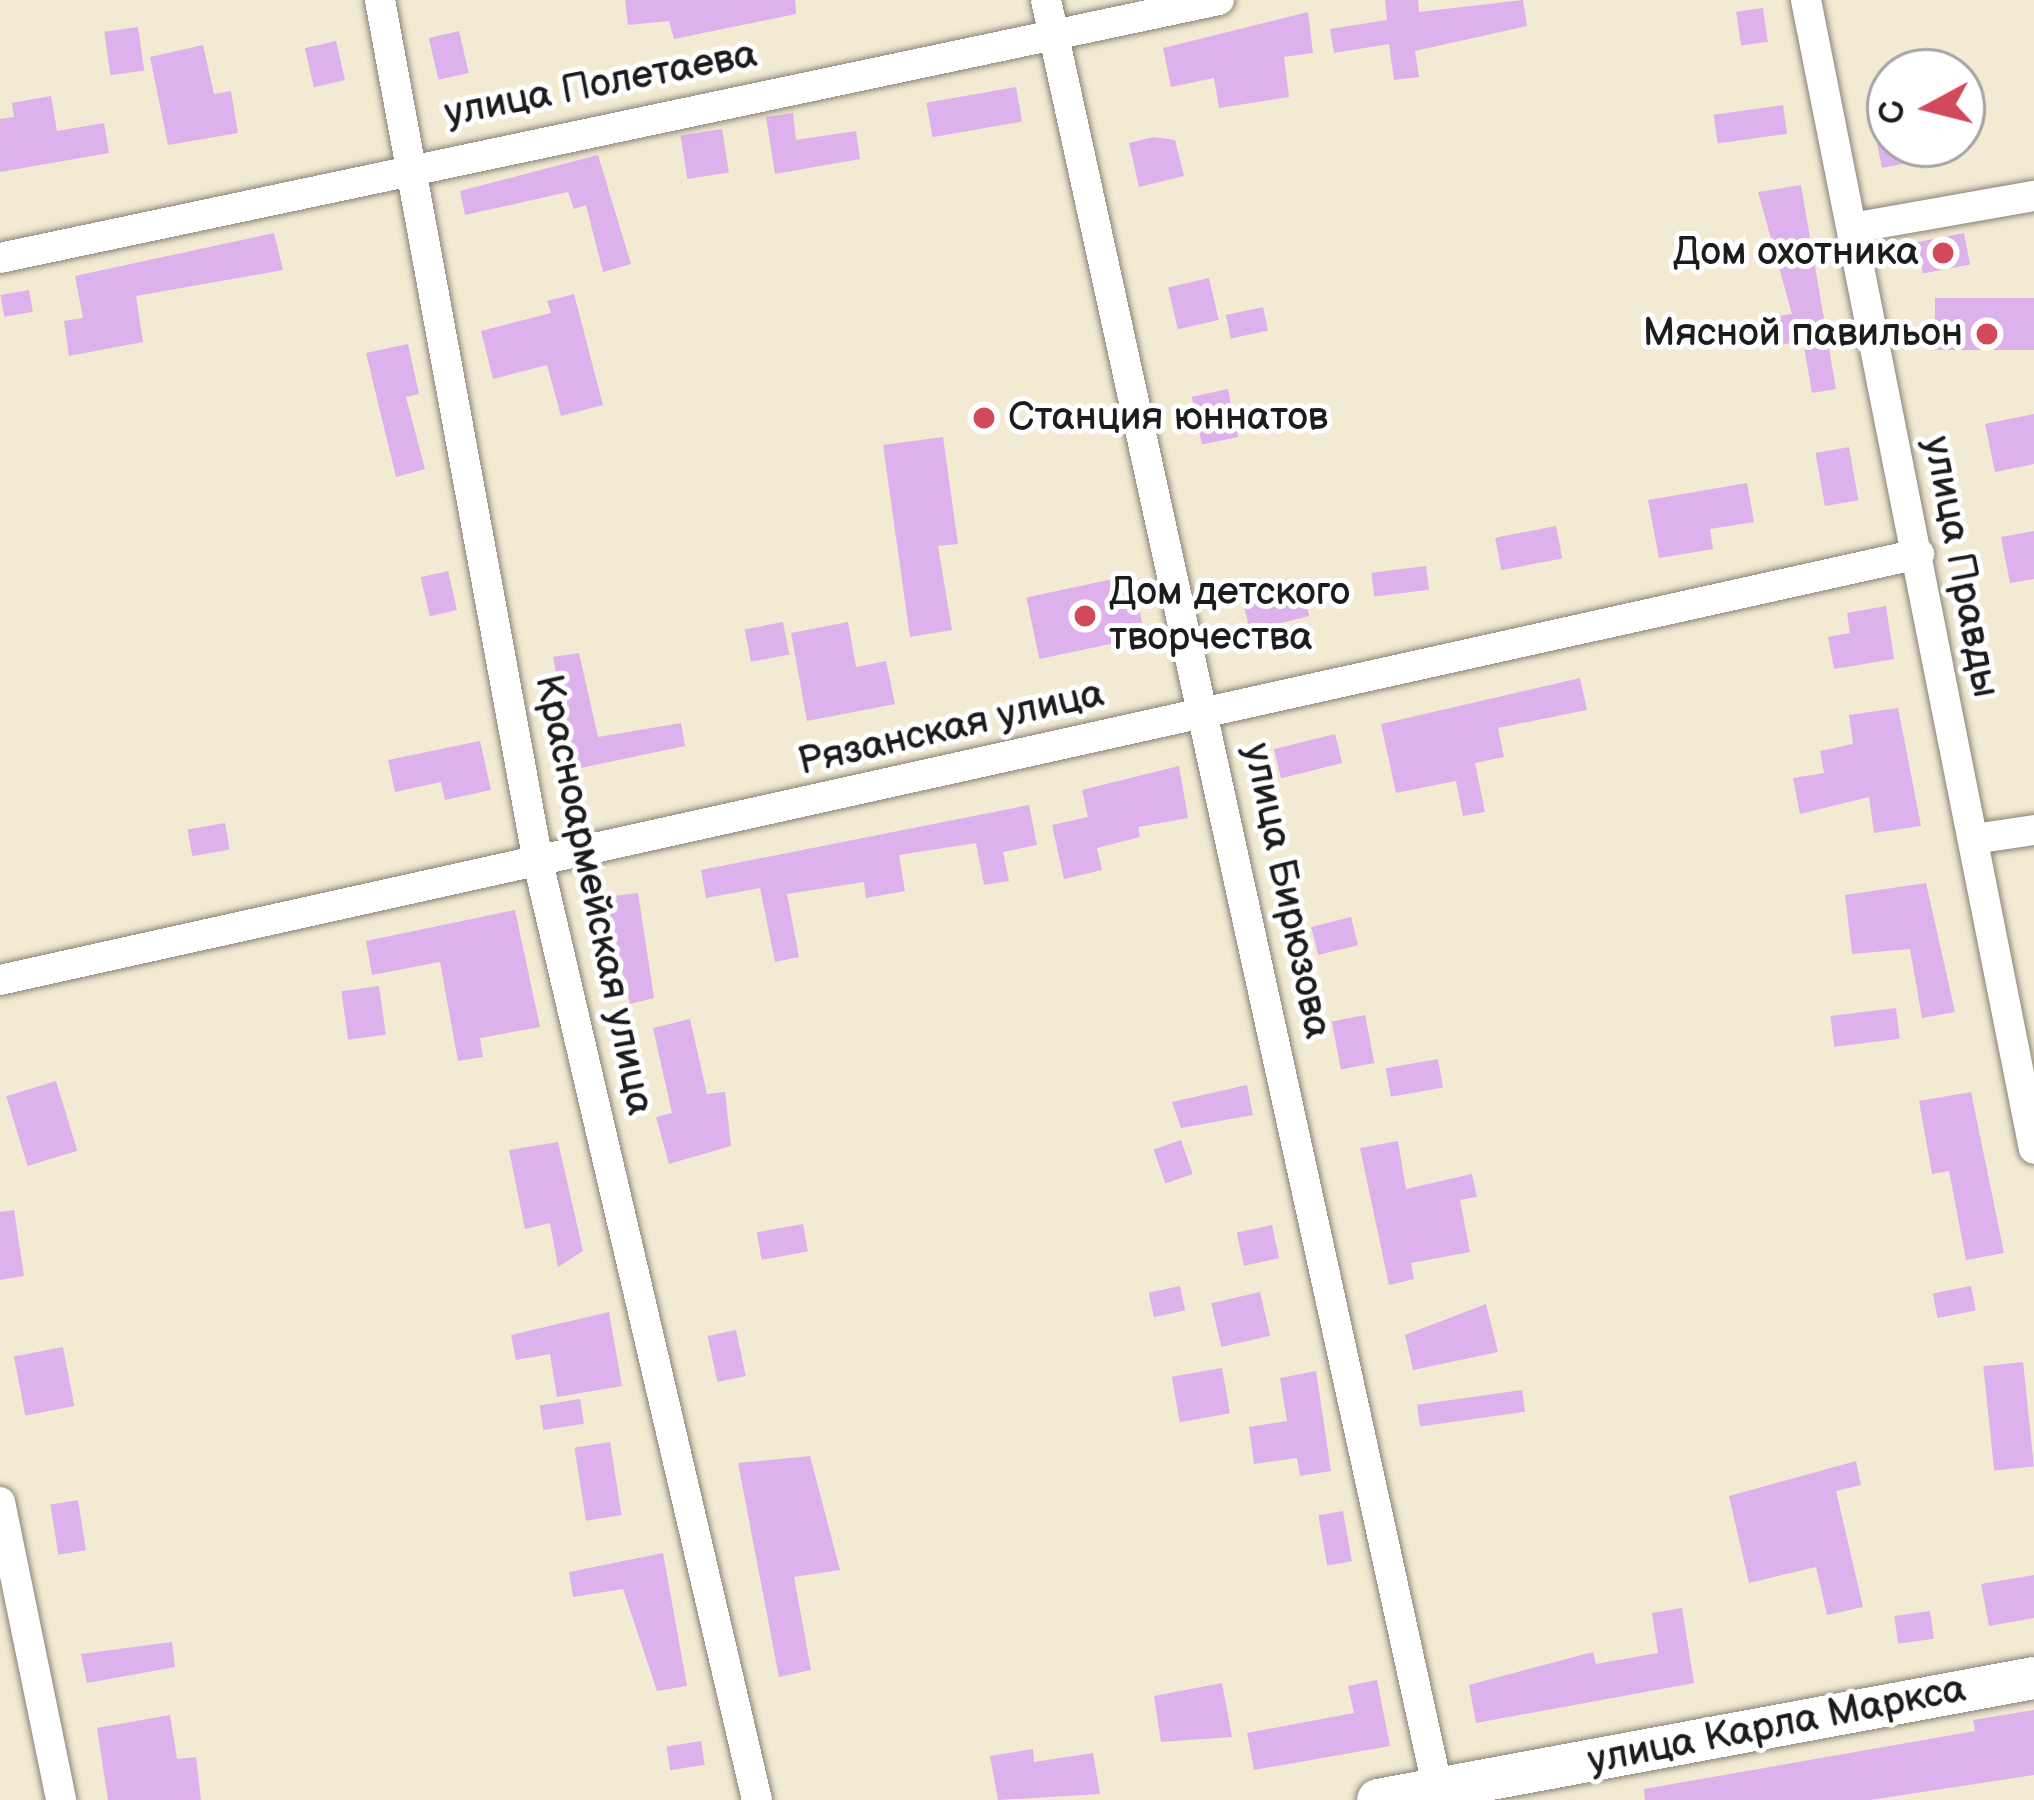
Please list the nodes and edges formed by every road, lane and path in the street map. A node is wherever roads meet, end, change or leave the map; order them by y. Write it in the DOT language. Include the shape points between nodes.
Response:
graph roads {
  1 [pos="380,0"];
  2 [pos="1046,0"];
  3 [pos="1219,0"];
  4 [pos="1806,0"];
  5 [pos="1052,34"];
  6 [pos="414,163"];
  7 [pos="2034,196"];
  8 [pos="1852,228"];
  9 [pos="0,258"];
  10 [pos="1918,554"];
  11 [pos="1208,711"];
  12 [pos="2034,830"];
  13 [pos="1974,839"];
  14 [pos="538,862"];
  15 [pos="0,980"];
  16 [pos="2034,1149"];
  17 [pos="0,1502"];
  18 [pos="2034,1678"];
  19 [pos="1438,1795"];
  20 [pos="61,1800"];
  21 [pos="757,1800"];
  22 [pos="1378,1800"];
  1 -- 6 [label="street, Красноармейская улица"];
  2 -- 5 [label="street, улица Бирюзова"];
  3 -- 5 [label="street, улица Полетаева"];
  4 -- 8 [label="street, улица Правды"];
  5 -- 6 [label="street, улица Полетаева"];
  5 -- 11 [label="street, улица Бирюзова"];
  6 -- 9 [label="street, улица Полетаева"];
  6 -- 14 [label="street, Красноармейская улица"];
  7 -- 8 [label="street"];
  8 -- 10 [label="street, улица Правды"];
  10 -- 11 [label="street, Рязанская улица"];
  10 -- 13 [label="street, улица Правды"];
  11 -- 14 [label="street, Рязанская улица"];
  11 -- 19 [label="street, улица Бирюзова"];
  12 -- 13 [label="street"];
  13 -- 16 [label="street, улица Правды"];
  14 -- 15 [label="street, Рязанская улица"];
  14 -- 21 [label="street, Красноармейская улица"];
  17 -- 20 [label="street"];
  18 -- 19 [label="main road, улица Карла Маркса"];
  19 -- 22 [label="main road, улица Карла Маркса"];
}
